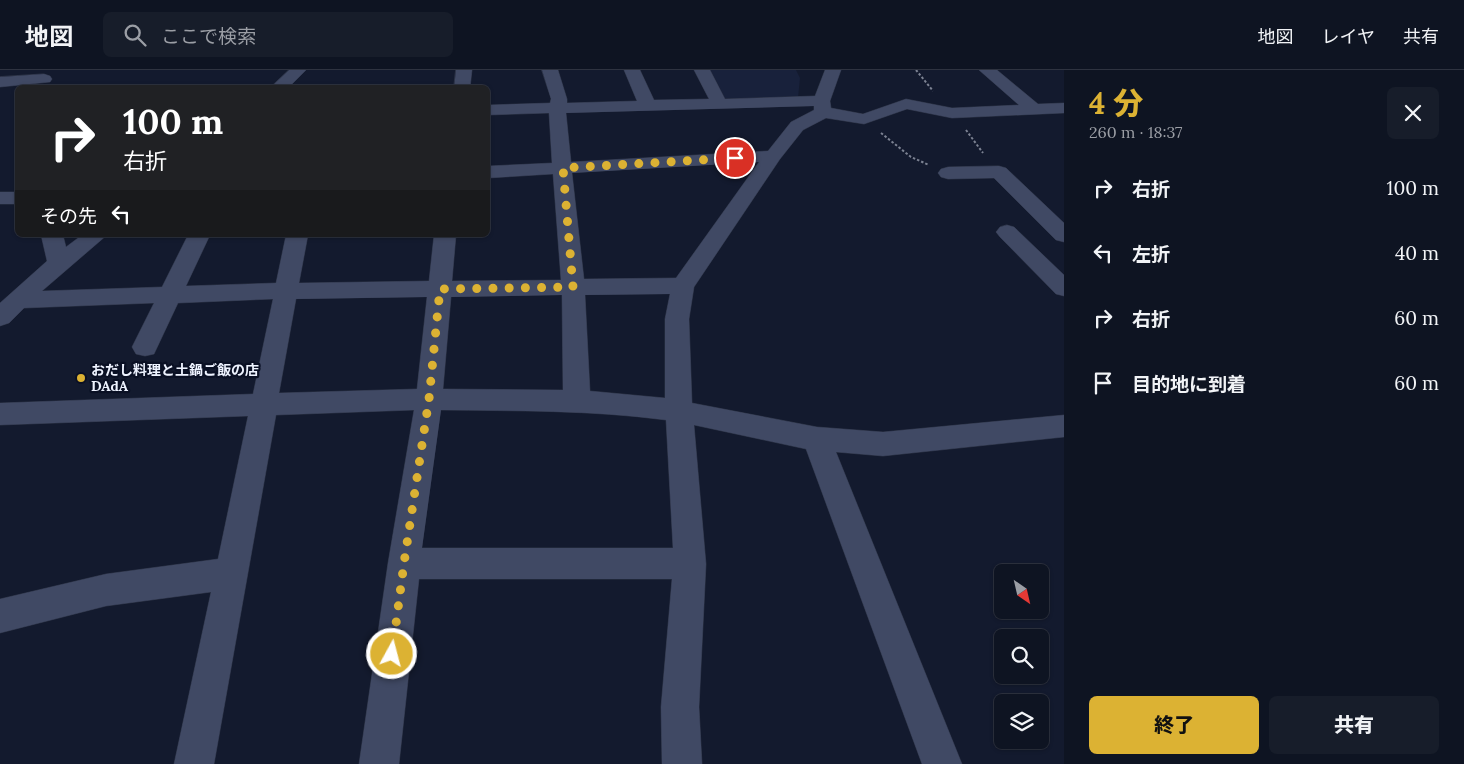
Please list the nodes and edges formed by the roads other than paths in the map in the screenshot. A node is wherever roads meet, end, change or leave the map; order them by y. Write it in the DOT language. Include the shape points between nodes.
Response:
graph roads {
  1 [pos="298,70"];
  2 [pos="464,70"];
  3 [pos="550,70"];
  4 [pos="632,70"];
  5 [pos="702,70"];
  6 [pos="987,70"];
  7 [pos="834,71"];
  8 [pos="44,79"];
  9 [pos="0,82"];
  10 [pos="281,85"];
  11 [pos="462,85"];
  12 [pos="720,104"];
  13 [pos="648,106"];
  14 [pos="822,106"];
  15 [pos="1064,108"];
  16 [pos="556,109"];
  17 [pos="1034,109"];
  18 [pos="490,110"];
  19 [pos="773,156"];
  20 [pos="563,168"];
  21 [pos="490,172"];
  22 [pos="948,174"];
  23 [pos="0,198"];
  24 [pos="15,198"];
  25 [pos="1054,216"];
  26 [pos="1007,232"];
  27 [pos="1064,234"];
  28 [pos="52,237"];
  29 [pos="93,237"];
  30 [pos="198,237"];
  31 [pos="297,237"];
  32 [pos="445,237"];
  33 [pos="59,263"];
  34 [pos="683,286"];
  35 [pos="573,287"];
  36 [pos="1064,288"];
  37 [pos="440,289"];
  38 [pos="285,291"];
  39 [pos="171,295"];
  40 [pos="21,300"];
  41 [pos="0,318"];
  42 [pos="145,347"];
  43 [pos="429,399"];
  44 [pos="577,401"];
  45 [pos="263,406"];
  46 [pos="679,411"];
  47 [pos="0,414"];
  48 [pos="1064,426"];
  49 [pos="817,440"];
  50 [pos="404,563"];
  51 [pos="690,564"];
  52 [pos="231,573"];
  53 [pos="0,616"];
  54 [pos="194,764"];
  55 [pos="379,764"];
  56 [pos="682,764"];
  57 [pos="942,764"];
  1 -- 10 [label="street"];
  2 -- 11 [label="street"];
  3 -- 16 [label="street" via="559,99"];
  4 -- 13 [label="street"];
  5 -- 12 [label="street"];
  6 -- 17 [label="street"];
  7 -- 14 [label="street"];
  8 -- 9 [label="street"];
  12 -- 13 [label="street"];
  12 -- 14 [label="street"];
  13 -- 16 [label="street"];
  14 -- 17 [label="street" via="864,119 906,104 952,113"];
  14 -- 19 [label="street" via="797,126"];
  15 -- 17 [label="street"];
  16 -- 18 [label="street"];
  16 -- 20 [label="street"];
  19 -- 20 [label="street"];
  19 -- 34 [label="street"];
  20 -- 21 [label="street"];
  20 -- 35 [label="street"];
  22 -- 25 [label="street" via="999,172"];
  23 -- 24 [label="street"];
  25 -- 27 [label="street"];
  26 -- 36 [label="street"];
  28 -- 33 [label="street"];
  29 -- 33 [label="street"];
  30 -- 39 [label="street"];
  31 -- 38 [label="street"];
  32 -- 37 [label="street"];
  33 -- 40 [label="street"];
  34 -- 35 [label="street"];
  34 -- 46 [label="street" via="677,319"];
  35 -- 37 [label="street"];
  35 -- 44 [label="street"];
  37 -- 38 [label="street"];
  37 -- 43 [label="street"];
  38 -- 39 [label="street"];
  38 -- 45 [label="street"];
  39 -- 40 [label="street"];
  39 -- 42 [label="street"];
  40 -- 41 [label="street"];
  43 -- 44 [label="street"];
  43 -- 45 [label="street"];
  43 -- 50 [label="street"];
  44 -- 46 [label="street"];
  45 -- 47 [label="street"];
  45 -- 52 [label="street"];
  46 -- 49 [label="street"];
  46 -- 51 [label="street"];
  48 -- 49 [label="street" via="883,444"];
  49 -- 57 [label="street"];
  50 -- 51 [label="street"];
  50 -- 55 [label="street"];
  51 -- 56 [label="street" via="680,707"];
  52 -- 53 [label="street" via="106,590"];
  52 -- 54 [label="street"];
}
